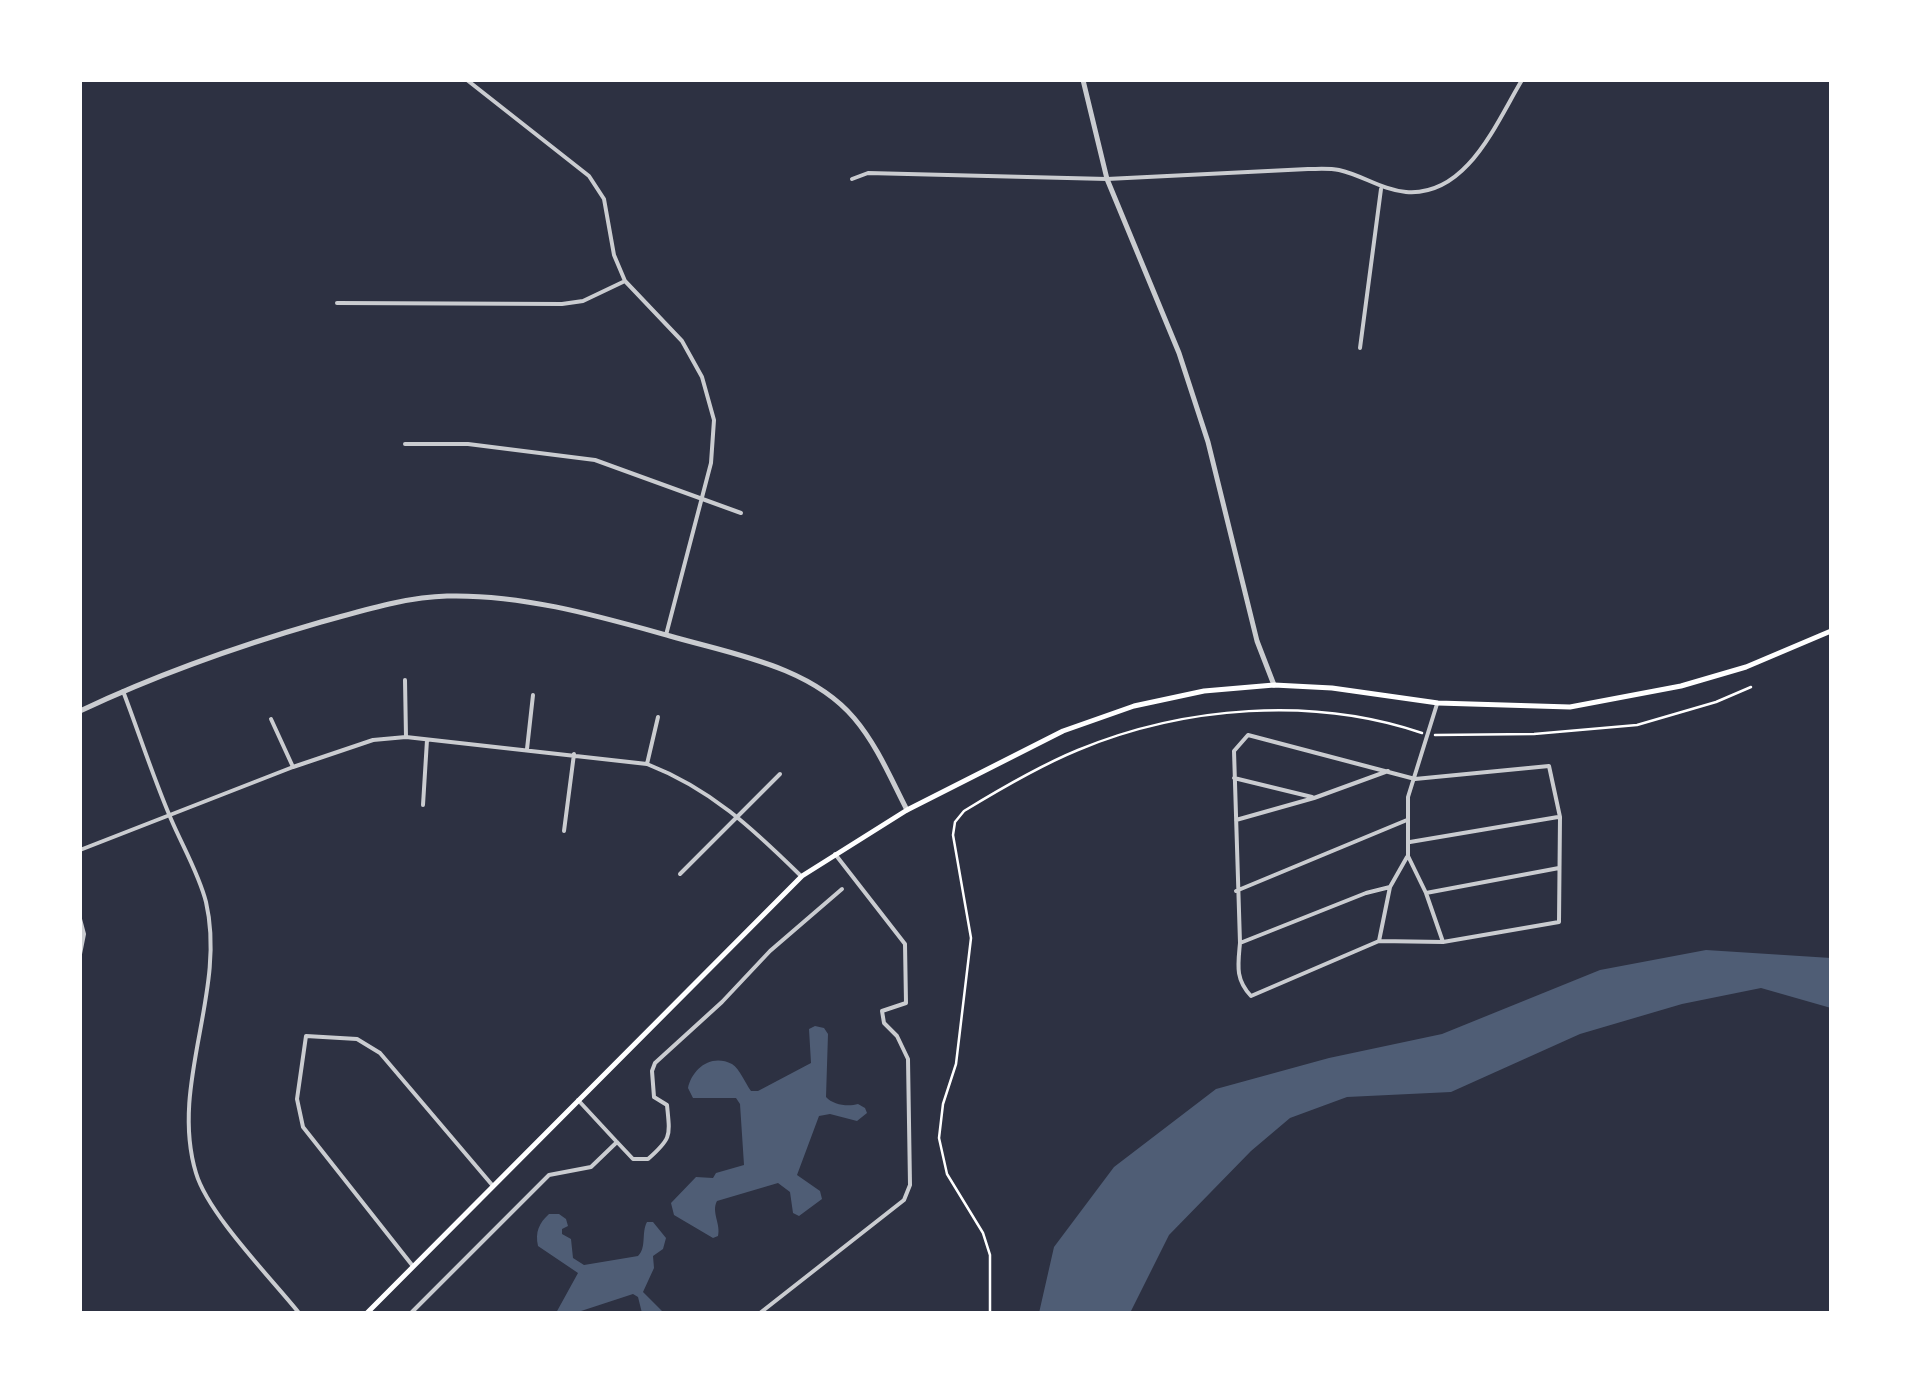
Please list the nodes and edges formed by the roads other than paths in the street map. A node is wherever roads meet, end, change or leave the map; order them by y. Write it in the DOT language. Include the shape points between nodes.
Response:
graph roads {
  1 [pos="467,80"];
  2 [pos="1084,80"];
  3 [pos="1522,80"];
  4 [pos="852,178"];
  5 [pos="1107,178"];
  6 [pos="1382,186"];
  7 [pos="624,281"];
  8 [pos="337,303"];
  9 [pos="1360,348"];
  10 [pos="405,444"];
  11 [pos="703,500"];
  12 [pos="742,512"];
  13 [pos="1831,631"];
  14 [pos="666,635"];
  15 [pos="405,680"];
  16 [pos="1274,685"];
  17 [pos="123,690"];
  18 [pos="534,695"];
  19 [pos="1438,702"];
  20 [pos="80,711"];
  21 [pos="658,717"];
  22 [pos="271,718"];
  23 [pos="406,737"];
  24 [pos="427,738"];
  25 [pos="527,749"];
  26 [pos="574,754"];
  27 [pos="647,764"];
  28 [pos="293,767"];
  29 [pos="1390,770"];
  30 [pos="780,774"];
  31 [pos="1234,778"];
  32 [pos="1416,779"];
  33 [pos="1314,798"];
  34 [pos="423,805"];
  35 [pos="907,810"];
  36 [pos="168,814"];
  37 [pos="739,815"];
  38 [pos="1560,817"];
  39 [pos="1409,819"];
  40 [pos="1236,820"];
  41 [pos="564,831"];
  42 [pos="1410,842"];
  43 [pos="80,850"];
  44 [pos="835,854"];
  45 [pos="1408,856"];
  46 [pos="1560,868"];
  47 [pos="680,874"];
  48 [pos="802,876"];
  49 [pos="1390,886"];
  50 [pos="842,889"];
  51 [pos="1236,891"];
  52 [pos="1426,893"];
  53 [pos="80,920"];
  54 [pos="1379,942"];
  55 [pos="1443,942"];
  56 [pos="1240,943"];
  57 [pos="80,954"];
  58 [pos="578,1100"];
  59 [pos="617,1142"];
  60 [pos="493,1186"];
  61 [pos="413,1267"];
  62 [pos="299,1313"];
  63 [pos="367,1313"];
  64 [pos="411,1313"];
  65 [pos="760,1313"];
  1 -- 7 [label="street" via="589,176 604,199"];
  2 -- 5 [label="street"];
  3 -- 6 [label="street" via="1468,168 1442,186 1409,192"];
  4 -- 5 [label="street"];
  5 -- 6 [label="street" via="1308,169 1338,170"];
  5 -- 16 [label="street" via="1199,413"];
  6 -- 9 [label="street"];
  7 -- 8 [label="street" via="573,303"];
  7 -- 11 [label="street" via="682,340 702,377 714,420"];
  10 -- 11 [label="street" via="468,444 595,460"];
  11 -- 12 [label="street"];
  11 -- 14 [label="street"];
  13 -- 19 [label="main road" via="1746,667 1625,699 1570,707"];
  14 -- 17 [label="street" via="530,603 424,598 232,647"];
  14 -- 35 [label="street" via="770,666 828,694 865,733"];
  15 -- 23 [label="street"];
  16 -- 19 [label="main road"];
  16 -- 35 [label="main road" via="1134,706 1063,731"];
  17 -- 20 [label="street"];
  17 -- 36 [label="street"];
  18 -- 25 [label="street"];
  19 -- 32 [label="street"];
  21 -- 27 [label="street"];
  22 -- 28 [label="street"];
  23 -- 24 [label="street"];
  23 -- 28 [label="street" via="373,740"];
  24 -- 25 [label="street"];
  24 -- 34 [label="street"];
  25 -- 26 [label="street"];
  26 -- 27 [label="street"];
  26 -- 41 [label="street"];
  27 -- 37 [label="street"];
  28 -- 36 [label="street"];
  29 -- 31 [label="street" via="1248,734 1234,750"];
  29 -- 32 [label="street"];
  29 -- 33 [label="street"];
  30 -- 37 [label="street"];
  31 -- 33 [label="street"];
  31 -- 40 [label="street"];
  32 -- 38 [label="street" via="1549,766"];
  32 -- 39 [label="street"];
  33 -- 40 [label="street"];
  35 -- 44 [label="main road"];
  36 -- 43 [label="street"];
  36 -- 62 [label="street" via="206,902 210,951 190,1091 196,1176"];
  37 -- 47 [label="street"];
  37 -- 48 [label="street"];
  38 -- 42 [label="street"];
  38 -- 46 [label="street"];
  39 -- 42 [label="street"];
  39 -- 51 [label="street"];
  40 -- 51 [label="street"];
  42 -- 45 [label="street"];
  44 -- 48 [label="main road"];
  44 -- 65 [label="street" via="905,944 906,1003 882,1011 908,1059 910,1185 904,1200"];
  45 -- 49 [label="street"];
  45 -- 52 [label="street"];
  46 -- 52 [label="street"];
  46 -- 55 [label="street" via="1559,922"];
  48 -- 58 [label="main road"];
  49 -- 54 [label="street"];
  49 -- 56 [label="street"];
  50 -- 59 [label="street" via="655,1063 654,1097 667,1105 667,1142 648,1159 633,1158"];
  51 -- 56 [label="street"];
  52 -- 55 [label="street"];
  53 -- 57 [label="street"];
  54 -- 55 [label="street"];
  54 -- 56 [label="street" via="1251,996 1237,973"];
  58 -- 59 [label="street"];
  58 -- 60 [label="main road"];
  59 -- 64 [label="street" via="592,1167 549,1175"];
  60 -- 61 [label="main road"];
  60 -- 61 [label="street" via="380,1053 356,1039 306,1036 297,1099 303,1126"];
  61 -- 63 [label="main road"];
}
